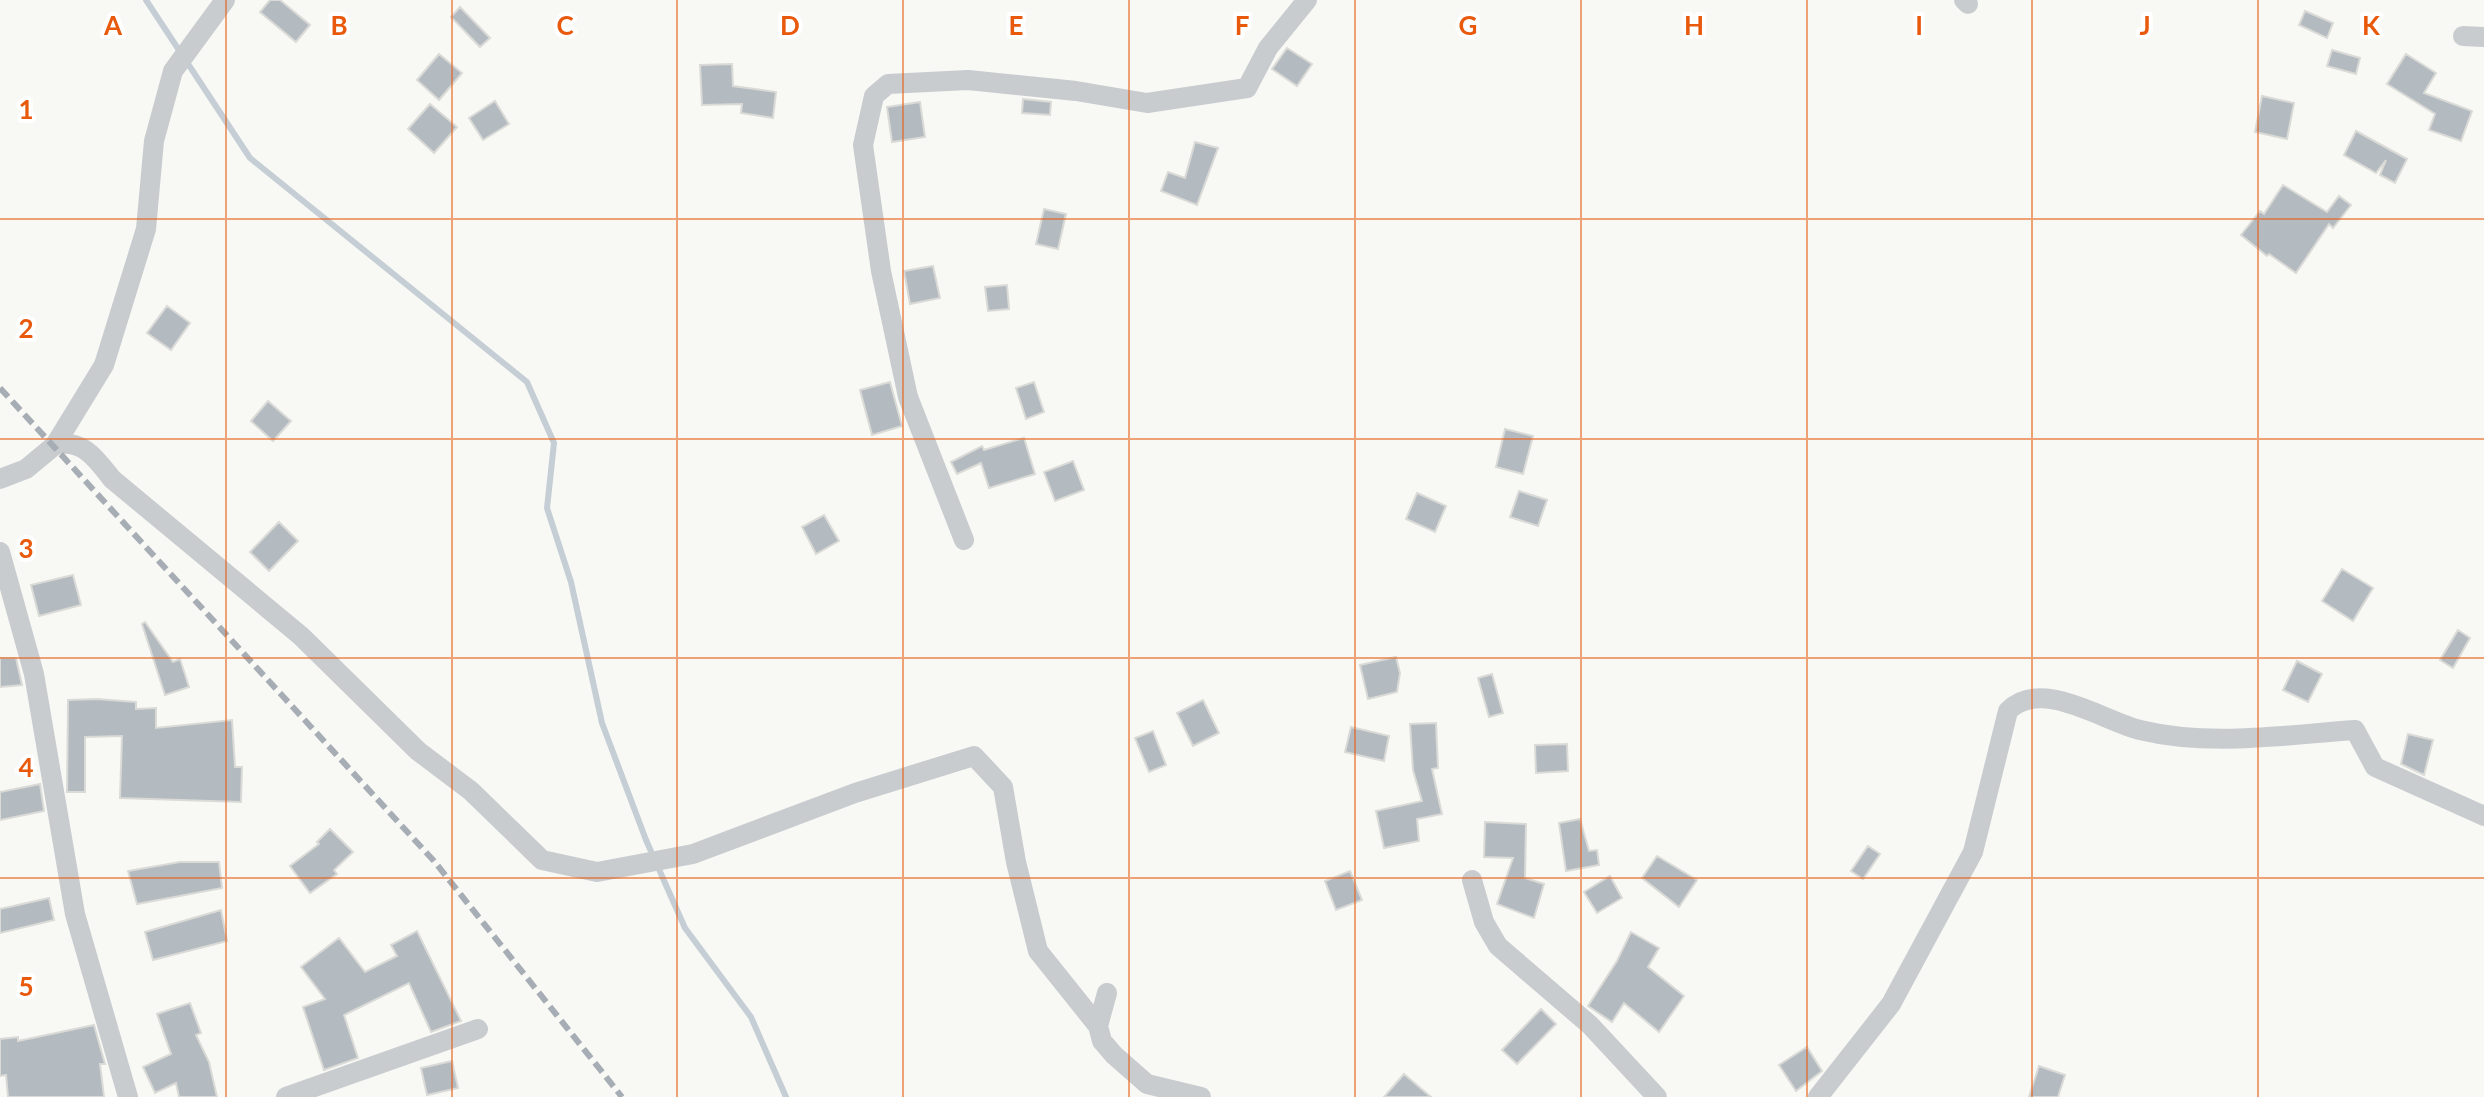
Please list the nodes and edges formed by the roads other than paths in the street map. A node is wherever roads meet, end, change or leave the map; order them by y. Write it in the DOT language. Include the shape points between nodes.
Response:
graph roads {
  1 [pos="225,0"];
  2 [pos="1307,0"];
  3 [pos="2463,36"];
  4 [pos="2484,37"];
  5 [pos="55,445"];
  6 [pos="0,479"];
  7 [pos="964,540"];
  8 [pos="0,552"];
  9 [pos="2484,816"];
  10 [pos="1472,880"];
  11 [pos="1107,993"];
  12 [pos="1098,1026"];
  13 [pos="478,1029"];
  14 [pos="128,1097"];
  15 [pos="286,1097"];
  16 [pos="1201,1097"];
  17 [pos="1657,1097"];
  18 [pos="1818,1097"];
  1 -- 5 [label="street" via="173,71 154,141 153,182 135,271 104,365"];
  2 -- 7 [label="street" via="1268,48 1247,88 1147,103 968,80 888,84 874,96 863,145 881,271 908,397"];
  3 -- 4 [label="street"];
  5 -- 6 [label="street" via="26,469"];
  5 -- 12 [label="street" via="66,443 91,452 112,479 301,636 418,751 471,791 542,860 597,872 693,854 855,793 974,756 1003,787 1038,951"];
  8 -- 14 [label="street" via="34,674 75,914"];
  9 -- 18 [label="street" via="2375,767 2355,730 2190,740 2137,730 2071,705 2035,697 2018,701 2008,711 1973,852 1891,1004"];
  10 -- 17 [label="street" via="1484,922 1498,946 1590,1025"];
  11 -- 12 [label="street"];
  12 -- 16 [label="street" via="1102,1041 1147,1084"];
  13 -- 15 [label="street"];
}
